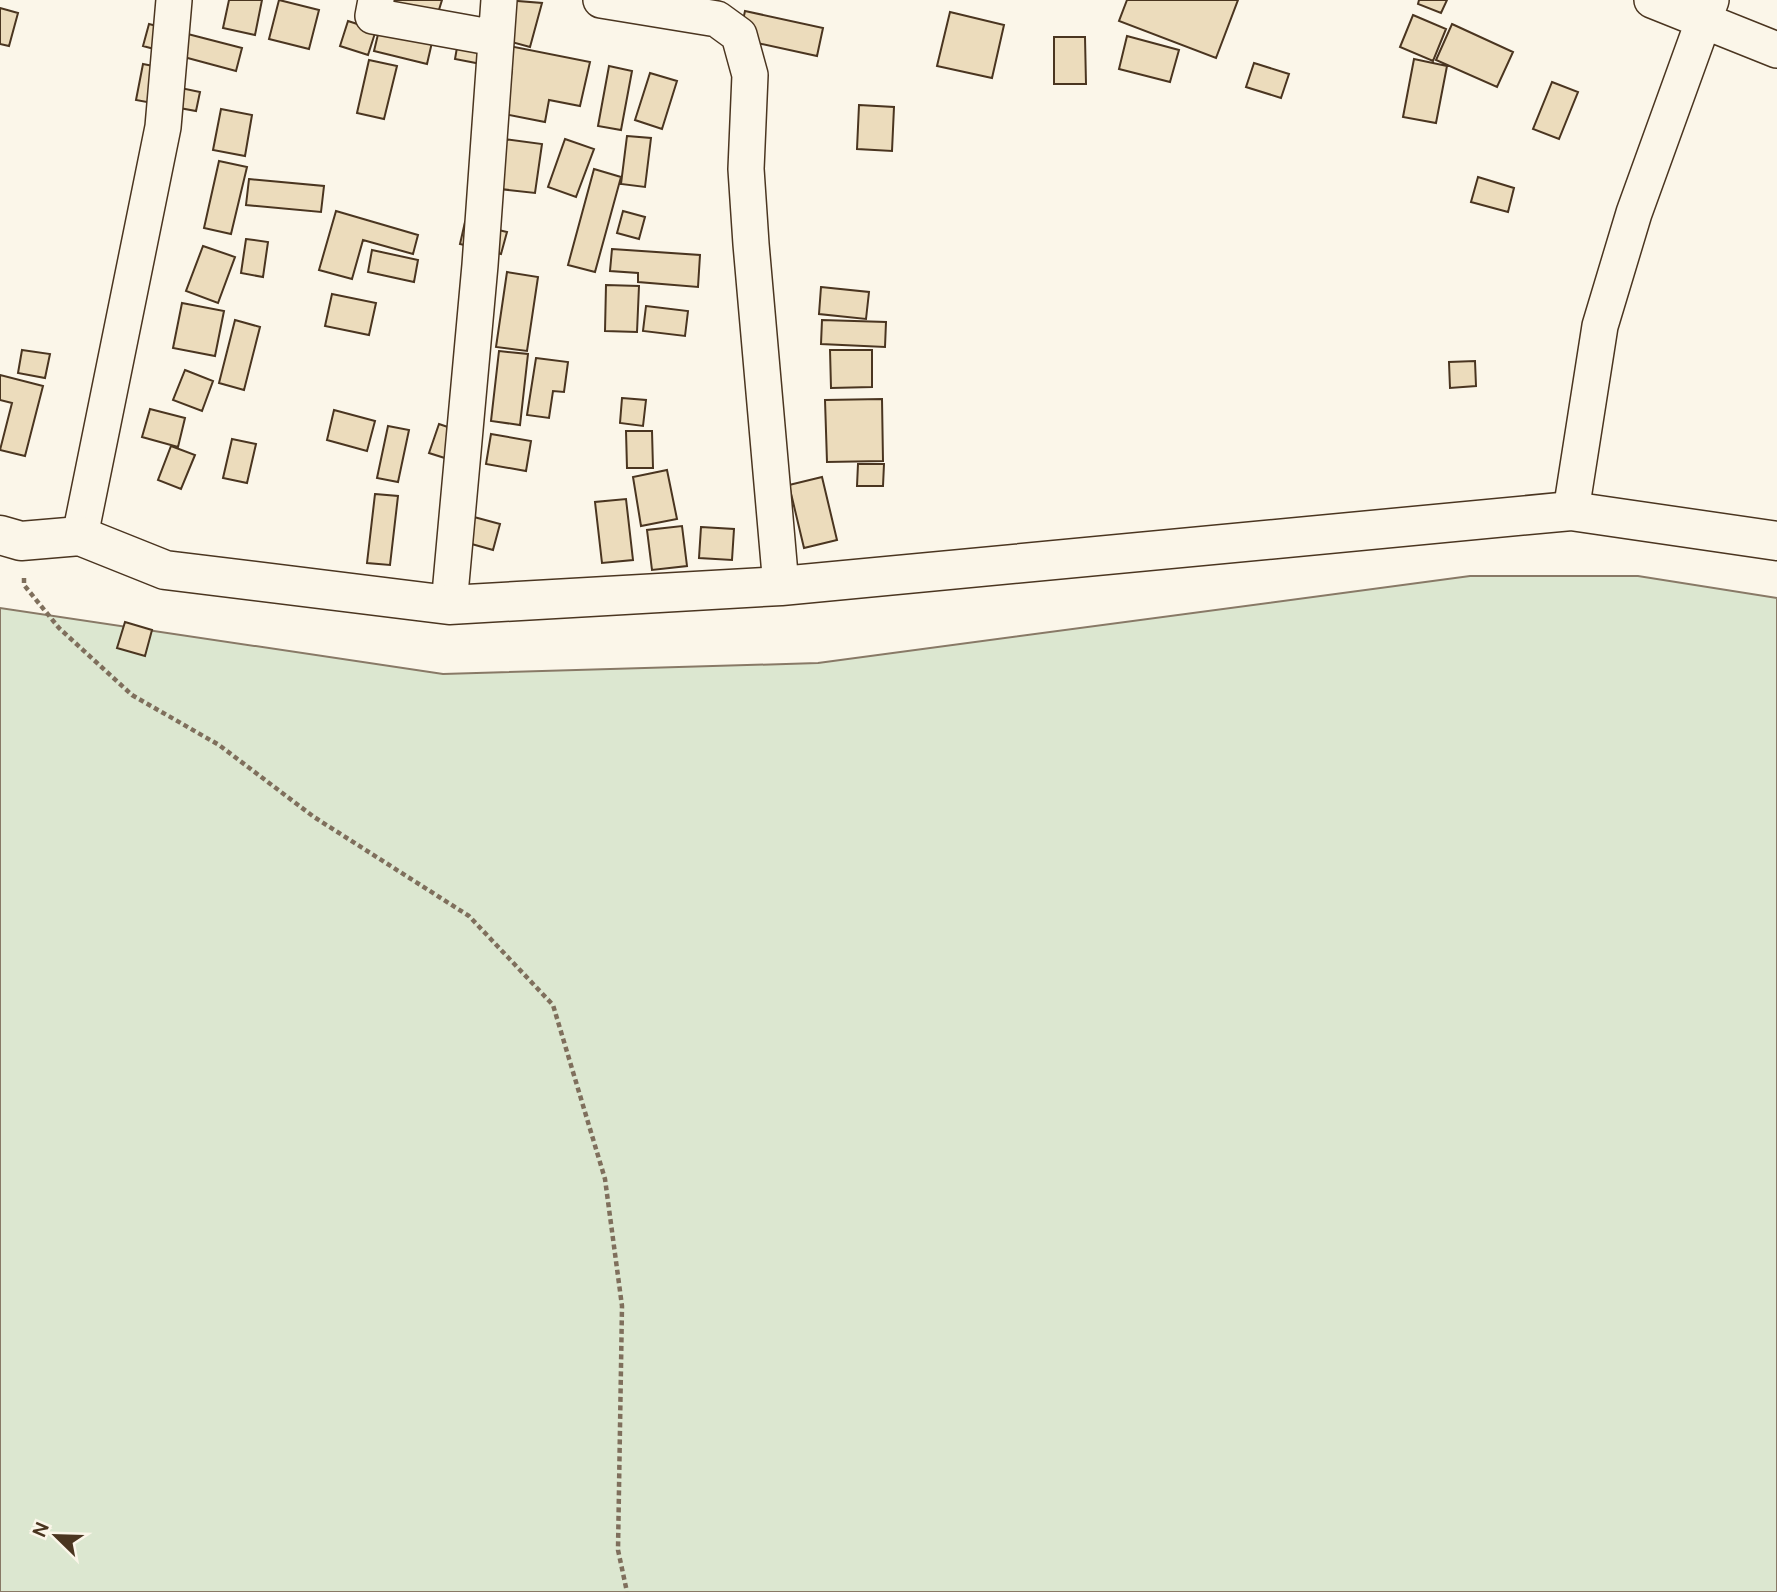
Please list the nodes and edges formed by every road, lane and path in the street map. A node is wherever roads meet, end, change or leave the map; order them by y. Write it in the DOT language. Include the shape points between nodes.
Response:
graph roads {
  1 [pos="174,0"];
  2 [pos="376,0"];
  3 [pos="499,0"];
  4 [pos="601,0"];
  5 [pos="1652,0"];
  6 [pos="1707,10"];
  7 [pos="495,38"];
  8 [pos="1777,50"];
  9 [pos="1571,511"];
  10 [pos="80,537"];
  11 [pos="10,538"];
  12 [pos="1777,541"];
  13 [pos="781,586"];
  14 [pos="449,605"];
  15 [pos="627,1592"];
  1 -- 10 [label="street" via="163,127"];
  2 -- 7 [label="street" via="373,16"];
  3 -- 7 [label="street"];
  4 -- 13 [label="street" via="717,19 739,35 750,75 746,169"];
  5 -- 6 [label="street"];
  6 -- 8 [label="street"];
  6 -- 9 [label="street" via="1634,213 1600,326"];
  7 -- 14 [label="street"];
  9 -- 12 [label="street"];
  9 -- 13 [label="street"];
  10 -- 11 [label="street"];
  10 -- 14 [label="street" via="164,569"];
  11 -- 15 [label="path" via="24,585 59,628 132,695 219,745 314,817 469,916 552,1004 605,1179 622,1306 618,1550"];
  13 -- 14 [label="street"];
}
